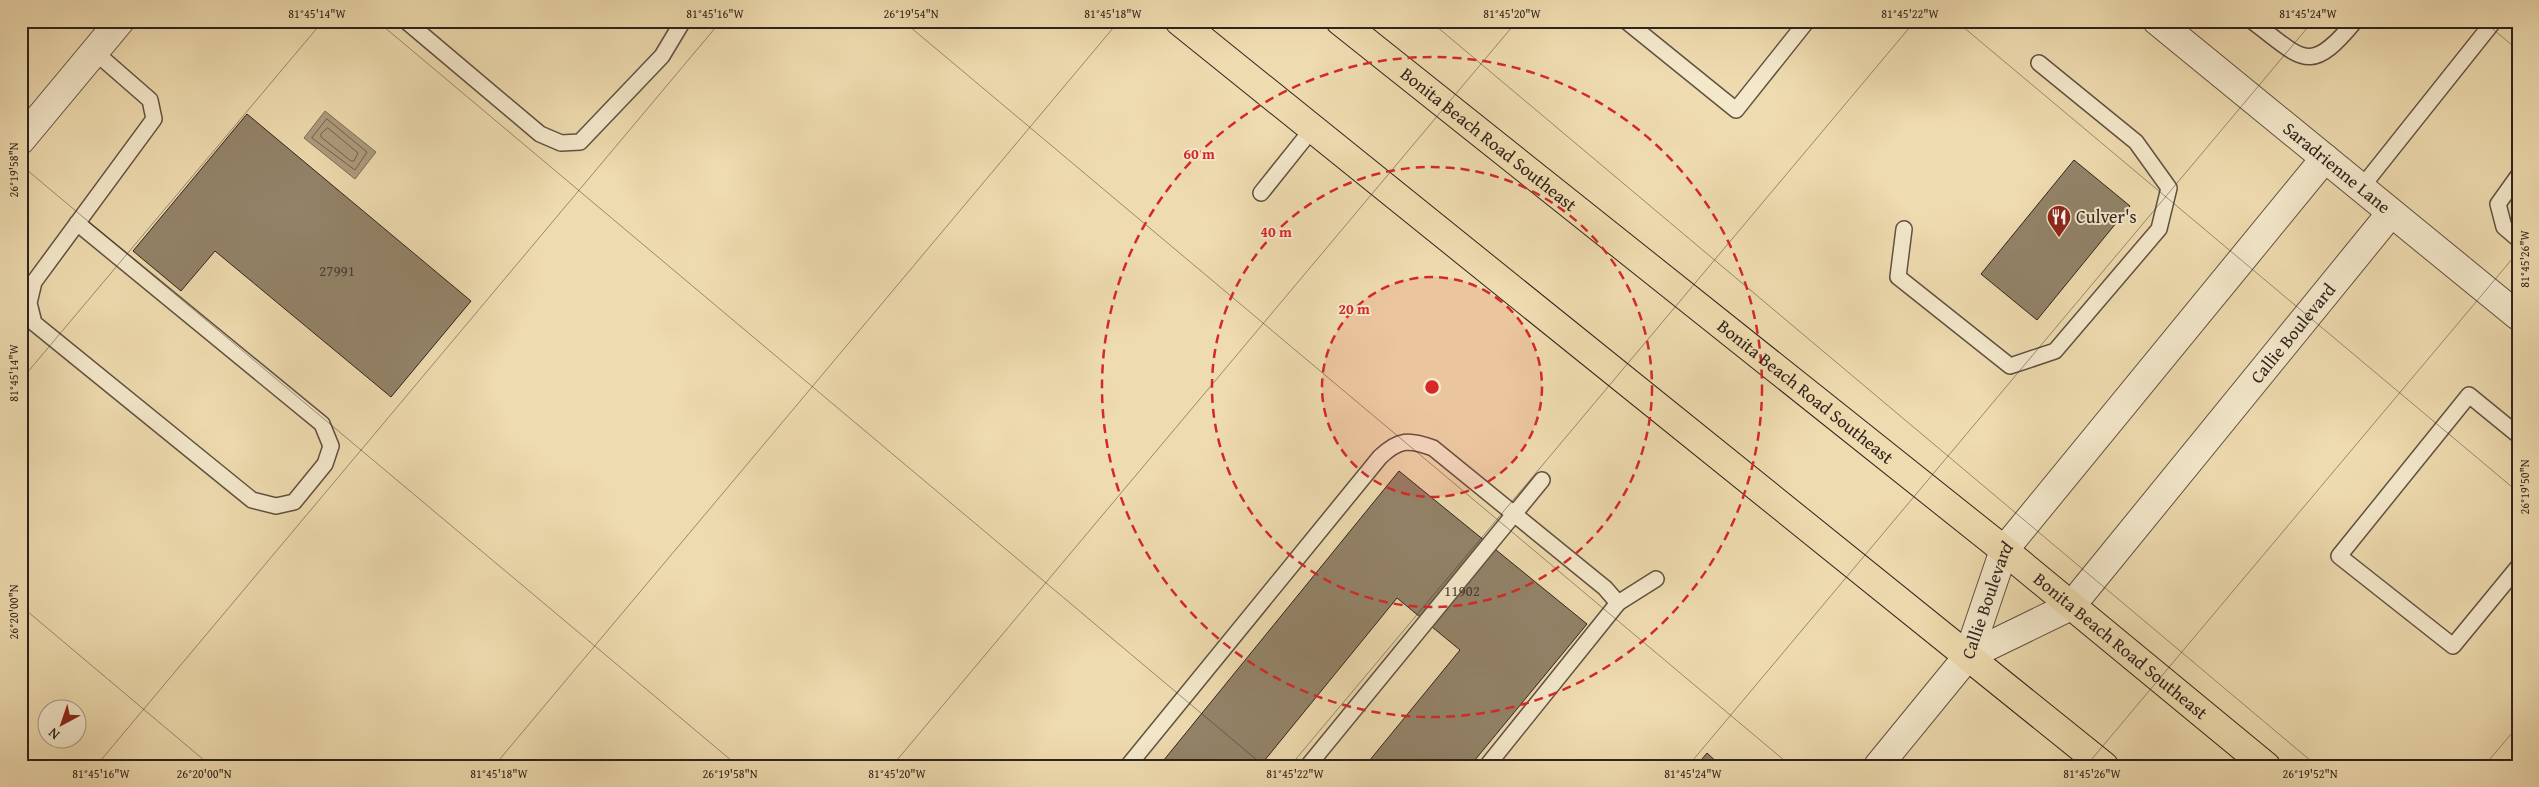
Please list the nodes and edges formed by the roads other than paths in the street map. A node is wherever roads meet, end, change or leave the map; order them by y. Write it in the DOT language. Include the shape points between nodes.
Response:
graph roads {
  1 [pos="120,21"];
  2 [pos="406,21"];
  3 [pos="683,21"];
  4 [pos="1179,21"];
  5 [pos="1340,21"];
  6 [pos="1626,21"];
  7 [pos="1807,21"];
  8 [pos="2157,21"];
  9 [pos="2252,21"];
  10 [pos="2355,21"];
  11 [pos="2494,21"];
  12 [pos="95,52"];
  13 [pos="2039,63"];
  14 [pos="1313,128"];
  15 [pos="21,140"];
  16 [pos="2325,158"];
  17 [pos="2518,176"];
  18 [pos="2361,188"];
  19 [pos="1261,193"];
  20 [pos="2391,213"];
  21 [pos="77,223"];
  22 [pos="1904,229"];
  23 [pos="2518,239"];
  24 [pos="2518,316"];
  25 [pos="2518,435"];
  26 [pos="1542,480"];
  27 [pos="1514,514"];
  28 [pos="2004,550"];
  29 [pos="2518,567"];
  30 [pos="1656,579"];
  31 [pos="1618,603"];
  32 [pos="2072,606"];
  33 [pos="1968,656"];
  34 [pos="1128,766"];
  35 [pos="1308,766"];
  36 [pos="1486,766"];
  37 [pos="1878,766"];
  38 [pos="2104,766"];
  39 [pos="2266,766"];
  1 -- 12 [label="street"];
  2 -- 3 [label="lane" via="540,134 560,143 580,142 662,56"];
  4 -- 14 [label="main road"];
  5 -- 28 [label="main road, Bonita Beach Road Southeast"];
  6 -- 7 [label="lane" via="1736,110"];
  8 -- 16 [label="street, Saradrienne Lane"];
  9 -- 10 [label="lane" via="2308,58 2322,55 2335,45"];
  11 -- 18 [label="lane"];
  12 -- 15 [label="street"];
  12 -- 21 [label="lane" via="150,100 154,119"];
  13 -- 22 [label="lane" via="2136,142 2169,188 2159,229 2055,351 2010,366 1898,277"];
  14 -- 19 [label="lane"];
  14 -- 33 [label="main road"];
  16 -- 18 [label="street, Saradrienne Lane"];
  16 -- 28 [label="street, Callie Boulevard"];
  17 -- 23 [label="lane" via="2498,204 2504,227"];
  18 -- 20 [label="street, Saradrienne Lane"];
  20 -- 24 [label="street, Saradrienne Lane"];
  20 -- 32 [label="street, Callie Boulevard"];
  21 -- 21 [label="lane" via="34,282 29,303 34,323 252,500 276,506 294,502 325,464 330,446 322,424"];
  25 -- 29 [label="lane" via="2469,395 2340,556 2453,646"];
  26 -- 27 [label="lane"];
  27 -- 31 [label="lane" via="1605,588"];
  27 -- 34 [label="lane" via="1433,448 1414,441 1393,444"];
  27 -- 35 [label="lane"];
  28 -- 32 [label="main road, Bonita Beach Road Southeast"];
  28 -- 33 [label="street, Callie Boulevard"];
  30 -- 31 [label="lane"];
  31 -- 36 [label="lane"];
  32 -- 33 [label="street, Callie Boulevard"];
  32 -- 39 [label="main road, Bonita Beach Road Southeast"];
  33 -- 37 [label="street"];
  33 -- 38 [label="main road"];
}
